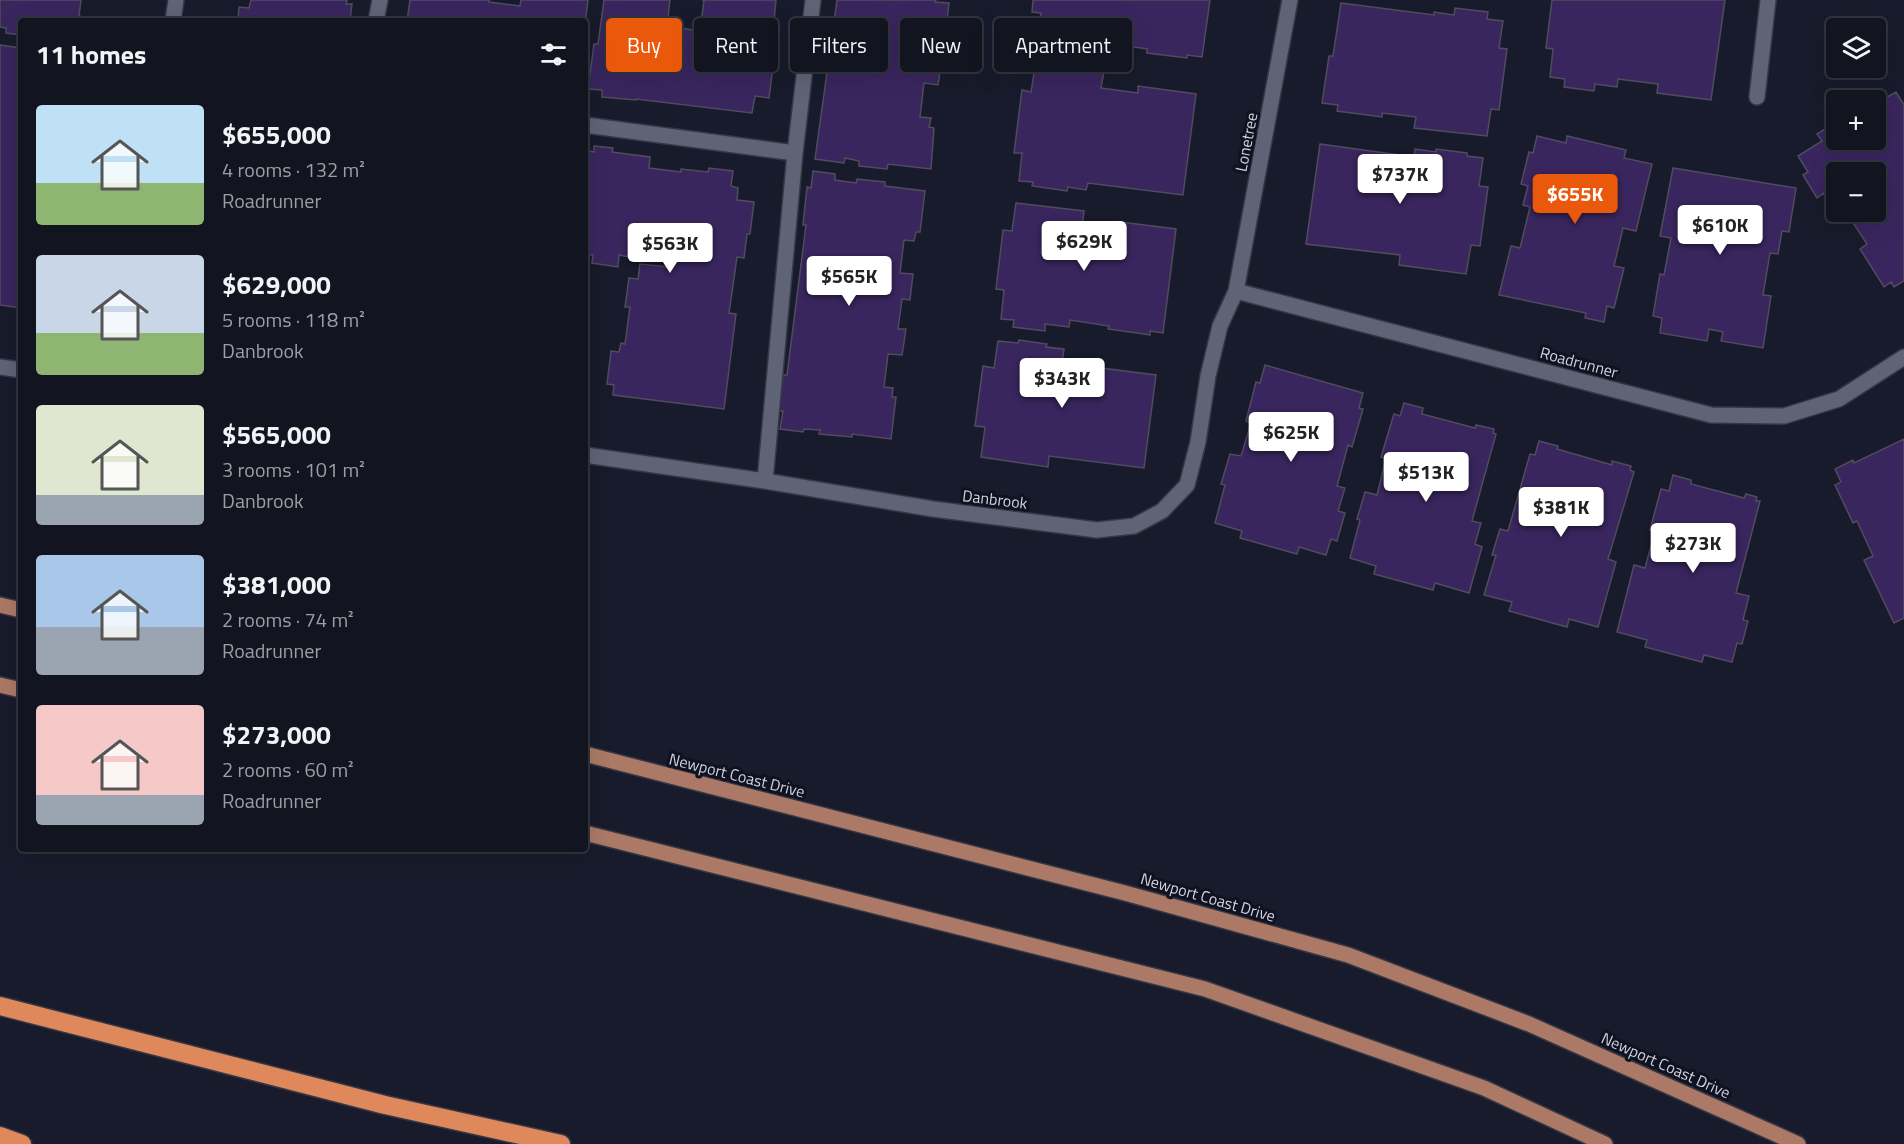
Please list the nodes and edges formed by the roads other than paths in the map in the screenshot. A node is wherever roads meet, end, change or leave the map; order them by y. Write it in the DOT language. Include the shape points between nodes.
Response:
graph roads {
  1 [pos="176,0"];
  2 [pos="380,0"];
  3 [pos="813,0"];
  4 [pos="1290,0"];
  5 [pos="1768,0"];
  6 [pos="173,18"];
  7 [pos="377,18"];
  8 [pos="1757,97"];
  9 [pos="588,125"];
  10 [pos="795,153"];
  11 [pos="1236,291"];
  12 [pos="1904,357"];
  13 [pos="0,367"];
  14 [pos="18,370"];
  15 [pos="588,455"];
  16 [pos="765,481"];
  17 [pos="0,605"];
  18 [pos="18,609"];
  19 [pos="0,685"];
  20 [pos="18,689"];
  21 [pos="588,755"];
  22 [pos="588,834"];
  23 [pos="0,1006"];
  24 [pos="0,1136"];
  25 [pos="22,1144"];
  26 [pos="561,1144"];
  27 [pos="1605,1144"];
  28 [pos="1798,1144"];
  1 -- 6 [label="street"];
  2 -- 7 [label="street"];
  3 -- 10 [label="street"];
  4 -- 11 [label="street, Lonetree"];
  5 -- 8 [label="street"];
  9 -- 10 [label="street"];
  10 -- 16 [label="street"];
  11 -- 12 [label="street, Roadrunner" via="1711,415 1795,413 1839,399"];
  11 -- 16 [label="street, Danbrook" via="1220,326 1187,485 1162,511 1134,526 1097,530 933,509"];
  13 -- 14 [label="street"];
  15 -- 16 [label="street, Danbrook"];
  17 -- 18 [label="main road"];
  19 -- 20 [label="main road"];
  21 -- 28 [label="main road, Newport Coast Drive" via="1125,892 1348,955 1529,1024"];
  22 -- 27 [label="main road" via="1205,989 1484,1088"];
  23 -- 26 [label="highway" via="385,1105"];
  24 -- 25 [label="highway"];
}
